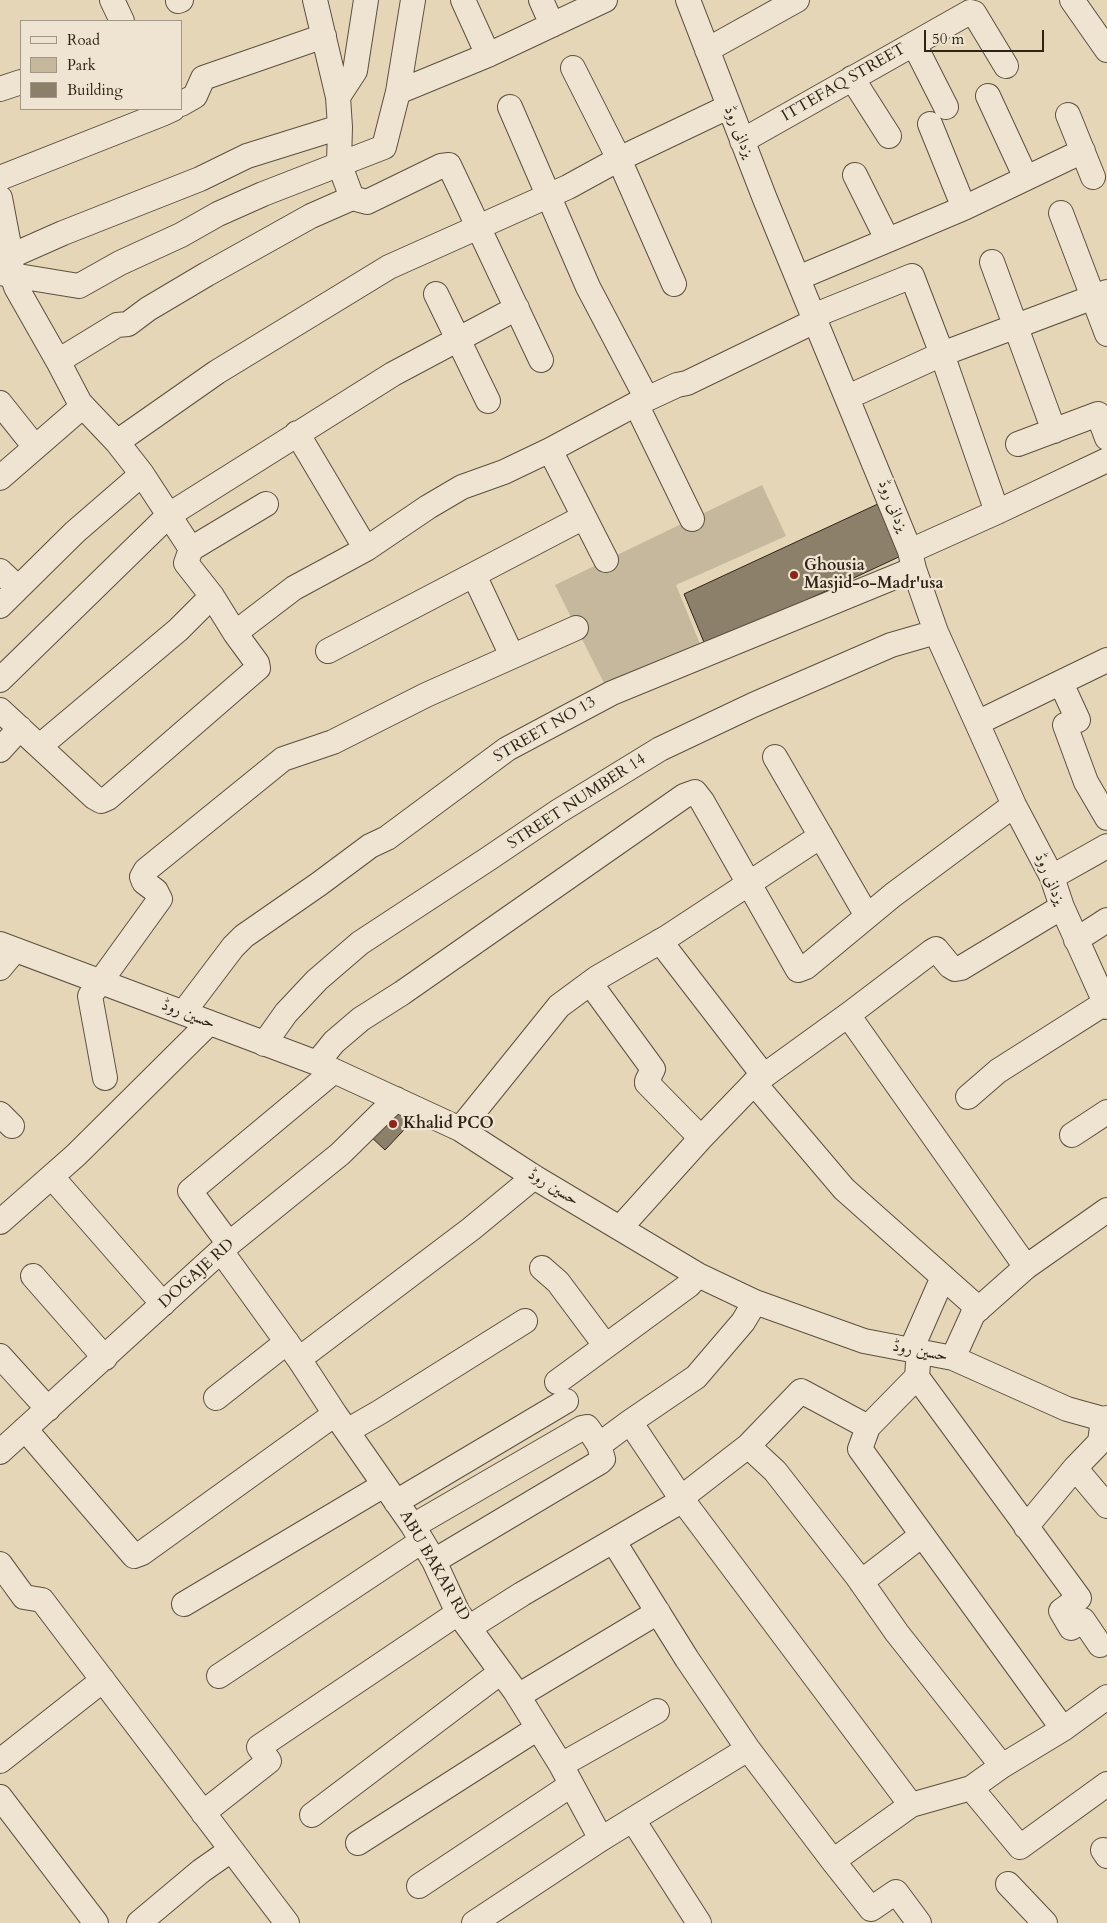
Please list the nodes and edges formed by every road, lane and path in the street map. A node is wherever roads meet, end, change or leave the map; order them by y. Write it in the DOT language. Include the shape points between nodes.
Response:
graph roads {
  1 [pos="112,0"];
  2 [pos="315,0"];
  3 [pos="366,0"];
  4 [pos="413,0"];
  5 [pos="463,0"];
  6 [pos="541,0"];
  7 [pos="605,0"];
  8 [pos="688,0"];
  9 [pos="797,0"];
  10 [pos="1072,0"];
  11 [pos="122,20"];
  12 [pos="552,25"];
  13 [pos="324,36"];
  14 [pos="914,44"];
  15 [pos="707,50"];
  16 [pos="1107,50"];
  17 [pos="488,56"];
  18 [pos="1006,66"];
  19 [pos="574,68"];
  20 [pos="852,78"];
  21 [pos="20,82"];
  22 [pos="0,89"];
  23 [pos="398,92"];
  24 [pos="338,96"];
  25 [pos="988,96"];
  26 [pos="182,103"];
  27 [pos="510,107"];
  28 [pos="728,107"];
  29 [pos="946,107"];
  30 [pos="171,110"];
  31 [pos="1068,116"];
  32 [pos="930,124"];
  33 [pos="340,127"];
  34 [pos="889,136"];
  35 [pos="742,141"];
  36 [pos="1083,151"];
  37 [pos="619,159"];
  38 [pos="339,163"];
  39 [pos="855,175"];
  40 [pos="1093,177"];
  41 [pos="0,178"];
  42 [pos="1026,178"];
  43 [pos="549,195"];
  44 [pos="0,198"];
  45 [pos="352,198"];
  46 [pos="964,208"];
  47 [pos="1061,213"];
  48 [pos="479,227"];
  49 [pos="887,239"];
  50 [pos="992,262"];
  51 [pos="8,268"];
  52 [pos="798,278"];
  53 [pos="674,284"];
  54 [pos="436,294"];
  55 [pos="1100,295"];
  56 [pos="517,308"];
  57 [pos="814,318"];
  58 [pos="1015,327"];
  59 [pos="1107,334"];
  60 [pos="458,339"];
  61 [pos="942,354"];
  62 [pos="541,360"];
  63 [pos="58,361"];
  64 [pos="848,397"];
  65 [pos="488,401"];
  66 [pos="0,402"];
  67 [pos="641,402"];
  68 [pos="83,406"];
  69 [pos="1054,430"];
  70 [pos="297,434"];
  71 [pos="1107,438"];
  72 [pos="117,442"];
  73 [pos="1018,444"];
  74 [pos="35,447"];
  75 [pos="550,450"];
  76 [pos="1107,460"];
  77 [pos="142,474"];
  78 [pos="0,478"];
  79 [pos="266,504"];
  80 [pos="997,512"];
  81 [pos="168,515"];
  82 [pos="584,517"];
  83 [pos="692,519"];
  84 [pos="191,548"];
  85 [pos="366,550"];
  86 [pos="606,560"];
  87 [pos="912,560"];
  88 [pos="0,571"];
  89 [pos="474,575"];
  90 [pos="18,588"];
  91 [pos="212,596"];
  92 [pos="0,606"];
  93 [pos="576,628"];
  94 [pos="936,632"];
  95 [pos="235,633"];
  96 [pos="328,651"];
  97 [pos="512,656"];
  98 [pos="1107,660"];
  99 [pos="0,680"];
  100 [pos="1061,683"];
  101 [pos="0,710"];
  102 [pos="977,723"];
  103 [pos="20,728"];
  104 [pos="40,746"];
  105 [pos="0,750"];
  106 [pos="775,757"];
  107 [pos="1014,805"];
  108 [pos="1107,818"];
  109 [pos="821,836"];
  110 [pos="1107,846"];
  111 [pos="1052,877"];
  112 [pos="748,884"];
  113 [pos="1062,908"];
  114 [pos="867,916"];
  115 [pos="1107,920"];
  116 [pos="1076,940"];
  117 [pos="660,941"];
  118 [pos="8,947"];
  119 [pos="0,968"];
  120 [pos="99,981"];
  121 [pos="590,983"];
  122 [pos="1106,1005"];
  123 [pos="183,1013"];
  124 [pos="848,1015"];
  125 [pos="209,1022"];
  126 [pos="264,1044"];
  127 [pos="326,1067"];
  128 [pos="105,1078"];
  129 [pos="759,1080"];
  130 [pos="968,1097"];
  131 [pos="396,1100"];
  132 [pos="1107,1112"];
  133 [pos="460,1129"];
  134 [pos="1072,1135"];
  135 [pos="701,1138"];
  136 [pos="52,1177"];
  137 [pos="534,1177"];
  138 [pos="1107,1210"];
  139 [pos="0,1222"];
  140 [pos="620,1228"];
  141 [pos="225,1247"];
  142 [pos="1026,1267"];
  143 [pos="542,1268"];
  144 [pos="698,1275"];
  145 [pos="33,1276"];
  146 [pos="943,1277"];
  147 [pos="755,1302"];
  148 [pos="163,1304"];
  149 [pos="978,1309"];
  150 [pos="525,1321"];
  151 [pos="605,1345"];
  152 [pos="293,1350"];
  153 [pos="915,1351"];
  154 [pos="0,1356"];
  155 [pos="105,1358"];
  156 [pos="953,1358"];
  157 [pos="917,1377"];
  158 [pos="216,1398"];
  159 [pos="48,1409"];
  160 [pos="341,1422"];
  161 [pos="630,1422"];
  162 [pos="868,1427"];
  163 [pos="26,1430"];
  164 [pos="1104,1432"];
  165 [pos="599,1445"];
  166 [pos="748,1446"];
  167 [pos="0,1452"];
  168 [pos="1076,1468"];
  169 [pos="390,1494"];
  170 [pos="680,1498"];
  171 [pos="1107,1506"];
  172 [pos="1026,1526"];
  173 [pos="922,1535"];
  174 [pos="614,1542"];
  175 [pos="423,1543"];
  176 [pos="0,1564"];
  177 [pos="861,1582"];
  178 [pos="184,1604"];
  179 [pos="658,1612"];
  180 [pos="464,1620"];
  181 [pos="1105,1647"];
  182 [pos="501,1672"];
  183 [pos="219,1676"];
  184 [pos="103,1680"];
  185 [pos="518,1696"];
  186 [pos="1107,1697"];
  187 [pos="657,1711"];
  188 [pos="538,1728"];
  189 [pos="1063,1729"];
  190 [pos="748,1749"];
  191 [pos="0,1761"];
  192 [pos="1002,1766"];
  193 [pos="566,1775"];
  194 [pos="1107,1784"];
  195 [pos="971,1788"];
  196 [pos="0,1797"];
  197 [pos="911,1805"];
  198 [pos="203,1813"];
  199 [pos="312,1815"];
  200 [pos="633,1820"];
  201 [pos="601,1839"];
  202 [pos="358,1843"];
  203 [pos="231,1850"];
  204 [pos="833,1862"];
  205 [pos="1008,1884"];
  206 [pos="419,1886"];
  207 [pos="96,1923"];
  208 [pos="139,1923"];
  209 [pos="287,1923"];
  210 [pos="474,1923"];
  211 [pos="699,1923"];
  212 [pos="920,1923"];
  213 [pos="1045,1923"];
  1 -- 11 [label="street"];
  2 -- 13 [label="street"];
  3 -- 24 [label="street" via="354,71"];
  4 -- 23 [label="street"];
  5 -- 17 [label="street"];
  6 -- 12 [label="street"];
  7 -- 12 [label="street"];
  8 -- 15 [label="street, یزدانی روڈ"];
  9 -- 15 [label="street"];
  10 -- 16 [label="street"];
  12 -- 17 [label="street"];
  13 -- 24 [label="street"];
  13 -- 26 [label="street" via="202,78 195,96"];
  14 -- 18 [label="street, ITTEFAQ STREET" via="972,12"];
  14 -- 20 [label="street, ITTEFAQ STREET"];
  14 -- 29 [label="street"];
  15 -- 28 [label="street, یزدانی روڈ"];
  17 -- 23 [label="street"];
  19 -- 37 [label="street"];
  20 -- 34 [label="street"];
  20 -- 35 [label="street, ITTEFAQ STREET"];
  21 -- 22 [label="street"];
  23 -- 38 [label="street" via="384,147"];
  24 -- 33 [label="street"];
  25 -- 42 [label="street"];
  27 -- 43 [label="street"];
  28 -- 35 [label="street, یزدانی روڈ"];
  28 -- 37 [label="street"];
  30 -- 41 [label="street"];
  31 -- 36 [label="street"];
  32 -- 46 [label="street"];
  33 -- 38 [label="street"];
  33 -- 51 [label="street" via="248,156 200,179 63,233"];
  35 -- 52 [label="street, یزدانی روڈ"];
  36 -- 40 [label="street"];
  36 -- 42 [label="street"];
  37 -- 43 [label="street"];
  37 -- 53 [label="street"];
  38 -- 45 [label="street"];
  38 -- 51 [label="street" via="218,214 79,286"];
  39 -- 49 [label="street"];
  42 -- 46 [label="street"];
  43 -- 48 [label="street"];
  43 -- 67 [label="street"];
  44 -- 51 [label="street"];
  45 -- 48 [label="street" via="367,202 449,165"];
  45 -- 63 [label="street" via="311,216 207,274 128,324 117,325"];
  46 -- 49 [label="street"];
  47 -- 55 [label="street"];
  48 -- 56 [label="street"];
  48 -- 72 [label="street" via="389,267 217,372"];
  49 -- 52 [label="street"];
  50 -- 58 [label="street"];
  51 -- 63 [label="street"];
  52 -- 57 [label="street, یزدانی روڈ"];
  54 -- 60 [label="street"];
  55 -- 58 [label="street"];
  55 -- 59 [label="street"];
  56 -- 60 [label="street"];
  56 -- 62 [label="street"];
  57 -- 61 [label="street" via="912,276"];
  57 -- 64 [label="street, یزدانی روڈ"];
  57 -- 67 [label="street" via="687,383"];
  58 -- 61 [label="street"];
  58 -- 69 [label="street"];
  60 -- 65 [label="street"];
  60 -- 70 [label="street" via="393,374"];
  61 -- 64 [label="street"];
  61 -- 80 [label="street"];
  63 -- 68 [label="street"];
  64 -- 87 [label="street, یزدانی روڈ"];
  66 -- 74 [label="street"];
  67 -- 75 [label="street"];
  67 -- 83 [label="street"];
  68 -- 72 [label="street"];
  68 -- 74 [label="street"];
  69 -- 71 [label="street" via="1098,414"];
  69 -- 73 [label="street"];
  70 -- 81 [label="street"];
  70 -- 85 [label="street"];
  72 -- 77 [label="street"];
  74 -- 78 [label="street"];
  75 -- 82 [label="street"];
  75 -- 85 [label="street" via="462,487"];
  76 -- 80 [label="street, STREET NO 13"];
  77 -- 81 [label="street"];
  77 -- 90 [label="street" via="75,532"];
  79 -- 84 [label="street"];
  80 -- 87 [label="street, STREET NO 13"];
  81 -- 84 [label="street"];
  81 -- 99 [label="street"];
  82 -- 86 [label="street"];
  82 -- 89 [label="street"];
  84 -- 91 [label="street" via="186,563"];
  85 -- 95 [label="street" via="294,588"];
  87 -- 94 [label="street, یزدانی روڈ"];
  87 -- 123 [label="street, STREET NO 13" via="612,693 506,749 387,838 370,846 244,936"];
  88 -- 90 [label="street"];
  89 -- 96 [label="street"];
  89 -- 97 [label="street"];
  90 -- 92 [label="street"];
  91 -- 95 [label="street"];
  91 -- 104 [label="street" via="178,630"];
  93 -- 97 [label="street"];
  94 -- 102 [label="street, یزدانی روڈ"];
  94 -- 126 [label="street, STREET NUMBER 14" via="891,645 660,749 559,811 360,943 317,980 286,1013"];
  95 -- 104 [label="street" via="258,668 108,798 101,801 94,797"];
  97 -- 120 [label="street" via="333,742 283,759 146,870 142,877 144,882 160,898"];
  98 -- 100 [label="street"];
  100 -- 102 [label="street"];
  100 -- 108 [label="street" via="1078,720 1065,726 1086,782"];
  101 -- 103 [label="street"];
  102 -- 107 [label="street, یزدانی روڈ"];
  103 -- 104 [label="street"];
  103 -- 105 [label="street"];
  106 -- 109 [label="street"];
  107 -- 111 [label="street, یزدانی روڈ"];
  107 -- 114 [label="street"];
  109 -- 112 [label="street"];
  109 -- 114 [label="street"];
  110 -- 111 [label="street"];
  111 -- 113 [label="street, یزدانی روڈ"];
  112 -- 114 [label="street" via="798,970 806,967"];
  112 -- 117 [label="street"];
  112 -- 127 [label="street" via="702,801 694,792 684,796 361,1019 334,1042"];
  113 -- 116 [label="street, یزدانی روڈ"];
  113 -- 124 [label="street" via="955,970 936,949"];
  115 -- 116 [label="street"];
  116 -- 122 [label="street, یزدانی روڈ"];
  117 -- 121 [label="street"];
  117 -- 129 [label="street"];
  118 -- 119 [label="street"];
  118 -- 120 [label="street, حسین روڈ"];
  120 -- 123 [label="street, حسین روڈ"];
  120 -- 128 [label="street" via="89,1000"];
  121 -- 133 [label="street" via="559,1006"];
  121 -- 135 [label="street" via="654,1069 647,1083"];
  122 -- 130 [label="street" via="998,1071"];
  123 -- 125 [label="street, حسین روڈ"];
  124 -- 129 [label="street"];
  124 -- 142 [label="street"];
  125 -- 126 [label="street, حسین روڈ"];
  125 -- 136 [label="street"];
  126 -- 127 [label="street, حسین روڈ"];
  127 -- 131 [label="street, حسین روڈ"];
  127 -- 141 [label="street, ABU BAKAR RD" via="190,1191"];
  129 -- 135 [label="street"];
  129 -- 146 [label="street" via="844,1189"];
  131 -- 133 [label="street, حسین روڈ"];
  131 -- 141 [label="street, DOGAJE RD" via="340,1154"];
  132 -- 134 [label="street"];
  133 -- 137 [label="street, حسین روڈ"];
  135 -- 140 [label="street"];
  136 -- 139 [label="street"];
  136 -- 148 [label="street"];
  137 -- 140 [label="street, حسین روڈ"];
  137 -- 152 [label="street" via="471,1230"];
  138 -- 142 [label="street"];
  140 -- 144 [label="street, حسین روڈ"];
  141 -- 148 [label="street, DOGAJE RD"];
  141 -- 152 [label="street, ABU BAKAR RD"];
  142 -- 149 [label="street"];
  143 -- 151 [label="street" via="558,1282"];
  144 -- 147 [label="street, حسین روڈ"];
  144 -- 151 [label="street" via="689,1285"];
  145 -- 155 [label="street"];
  146 -- 149 [label="street"];
  146 -- 153 [label="street"];
  147 -- 153 [label="street, حسین روڈ" via="864,1341"];
  147 -- 161 [label="street" via="743,1322 696,1377"];
  148 -- 155 [label="street, DOGAJE RD"];
  149 -- 156 [label="street"];
  150 -- 160 [label="street" via="380,1412"];
  151 -- 169 [label="street" via="561,1391"];
  152 -- 158 [label="street"];
  152 -- 160 [label="street, ABU BAKAR RD"];
  153 -- 156 [label="street, حسین روڈ"];
  153 -- 157 [label="street"];
  154 -- 159 [label="street"];
  155 -- 159 [label="street, DOGAJE RD"];
  156 -- 164 [label="street, حسین روڈ" via="1067,1409"];
  157 -- 162 [label="street"];
  157 -- 172 [label="street"];
  159 -- 163 [label="street, DOGAJE RD"];
  160 -- 163 [label="street" via="134,1556"];
  160 -- 169 [label="street, ABU BAKAR RD"];
  161 -- 165 [label="street"];
  161 -- 170 [label="street"];
  162 -- 166 [label="street" via="801,1391"];
  162 -- 173 [label="street" via="860,1449"];
  163 -- 167 [label="street, DOGAJE RD"];
  164 -- 168 [label="street"];
  165 -- 175 [label="street" via="603,1459 600,1462"];
  165 -- 175 [label="street" via="587,1427 582,1428"];
  166 -- 170 [label="street"];
  166 -- 177 [label="street" via="775,1471"];
  168 -- 171 [label="street"];
  168 -- 172 [label="street"];
  169 -- 175 [label="street, ABU BAKAR RD"];
  169 -- 178 [label="street"];
  170 -- 174 [label="street" via="678,1503"];
  170 -- 197 [label="street"];
  172 -- 181 [label="street" via="1079,1598 1061,1611 1071,1628 1083,1620"];
  173 -- 177 [label="street"];
  173 -- 189 [label="street"];
  174 -- 179 [label="street"];
  174 -- 180 [label="street" via="522,1594"];
  175 -- 180 [label="street, ABU BAKAR RD"];
  175 -- 183 [label="street"];
  176 -- 184 [label="street" via="24,1597 42,1600"];
  177 -- 192 [label="street" via="896,1633"];
  179 -- 185 [label="street"];
  179 -- 190 [label="street"];
  180 -- 182 [label="street, ABU BAKAR RD"];
  180 -- 198 [label="street" via="259,1747 269,1761"];
  182 -- 185 [label="street, ABU BAKAR RD"];
  182 -- 199 [label="street"];
  184 -- 191 [label="street"];
  184 -- 198 [label="street"];
  185 -- 188 [label="street, ABU BAKAR RD"];
  186 -- 189 [label="street"];
  187 -- 193 [label="street"];
  188 -- 193 [label="street, ABU BAKAR RD"];
  188 -- 202 [label="street"];
  189 -- 192 [label="street"];
  190 -- 200 [label="street"];
  190 -- 204 [label="street"];
  192 -- 195 [label="street"];
  193 -- 201 [label="street, ABU BAKAR RD"];
  193 -- 206 [label="street"];
  194 -- 195 [label="street" via="1020,1847"];
  195 -- 197 [label="street"];
  196 -- 207 [label="street"];
  197 -- 204 [label="street"];
  198 -- 203 [label="street"];
  200 -- 201 [label="street"];
  200 -- 211 [label="street"];
  201 -- 210 [label="street"];
  203 -- 208 [label="street"];
  203 -- 209 [label="street"];
  204 -- 212 [label="street" via="870,1909 896,1892"];
  205 -- 213 [label="street"];
}
